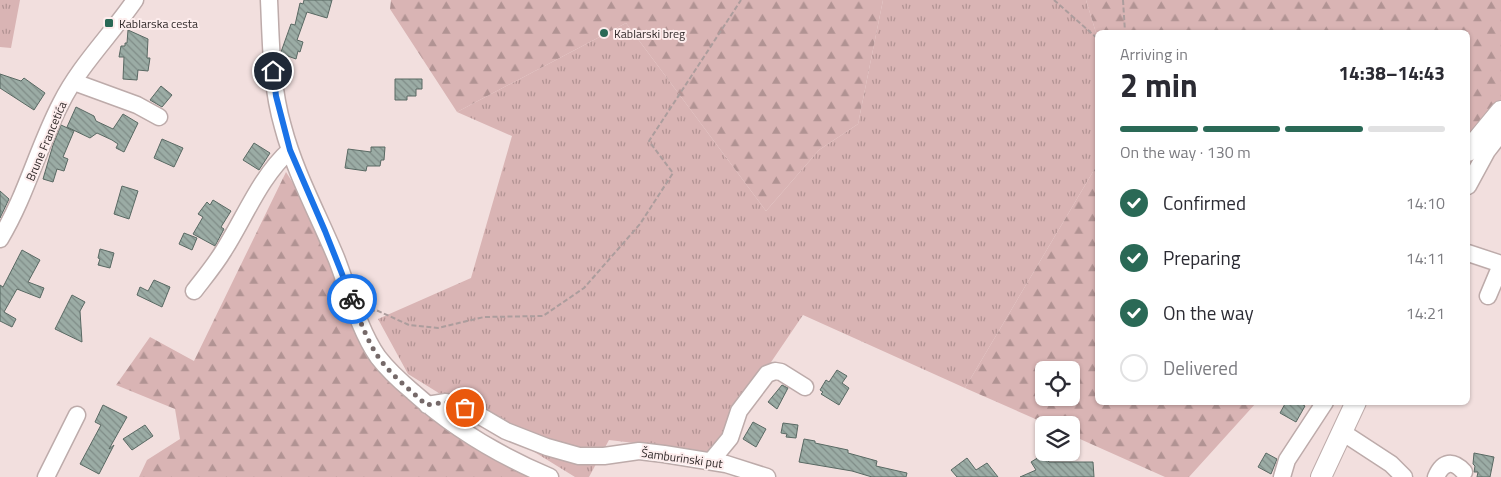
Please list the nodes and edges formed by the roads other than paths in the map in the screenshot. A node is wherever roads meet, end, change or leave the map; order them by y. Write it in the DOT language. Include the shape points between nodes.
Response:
graph roads {
  1 [pos="134,0"];
  2 [pos="269,0"];
  3 [pos="74,82"];
  4 [pos="1501,111"];
  5 [pos="159,118"];
  6 [pos="1501,133"];
  7 [pos="1470,149"];
  8 [pos="290,150"];
  9 [pos="1470,182"];
  10 [pos="0,239"];
  11 [pos="1470,255"];
  12 [pos="1501,264"];
  13 [pos="194,291"];
  14 [pos="1488,296"];
  15 [pos="805,387"];
  16 [pos="426,405"];
  17 [pos="1323,405"];
  18 [pos="1355,405"];
  19 [pos="77,414"];
  20 [pos="1342,432"];
  21 [pos="711,461"];
  22 [pos="1464,472"];
  23 [pos="46,477"];
  24 [pos="550,477"];
  25 [pos="767,477"];
  26 [pos="1282,477"];
  27 [pos="1321,477"];
  28 [pos="1404,477"];
  29 [pos="1436,477"];
  1 -- 3 [label="street, Brune Francetića"];
  2 -- 8 [label="street" via="276,96"];
  3 -- 5 [label="street" via="137,105"];
  3 -- 10 [label="street, Brune Francetića" via="61,102 17,210"];
  4 -- 7 [label="main road"];
  6 -- 9 [label="street" via="1487,150"];
  8 -- 13 [label="street" via="271,170 224,251"];
  8 -- 16 [label="street" via="378,356 394,376"];
  11 -- 12 [label="street"];
  12 -- 14 [label="street"];
  15 -- 21 [label="street" via="782,372 767,374 739,411 730,438"];
  16 -- 21 [label="street, Šamburinski put" via="446,402 465,408 506,431 579,456 639,451"];
  16 -- 24 [label="street" via="463,432"];
  17 -- 26 [label="street" via="1287,460"];
  18 -- 20 [label="main road"];
  19 -- 23 [label="street"];
  20 -- 27 [label="main road"];
  20 -- 28 [label="street" via="1391,464"];
  21 -- 25 [label="street, Šamburinski put"];
  22 -- 29 [label="street" via="1458,465 1450,463 1442,467"];
}
